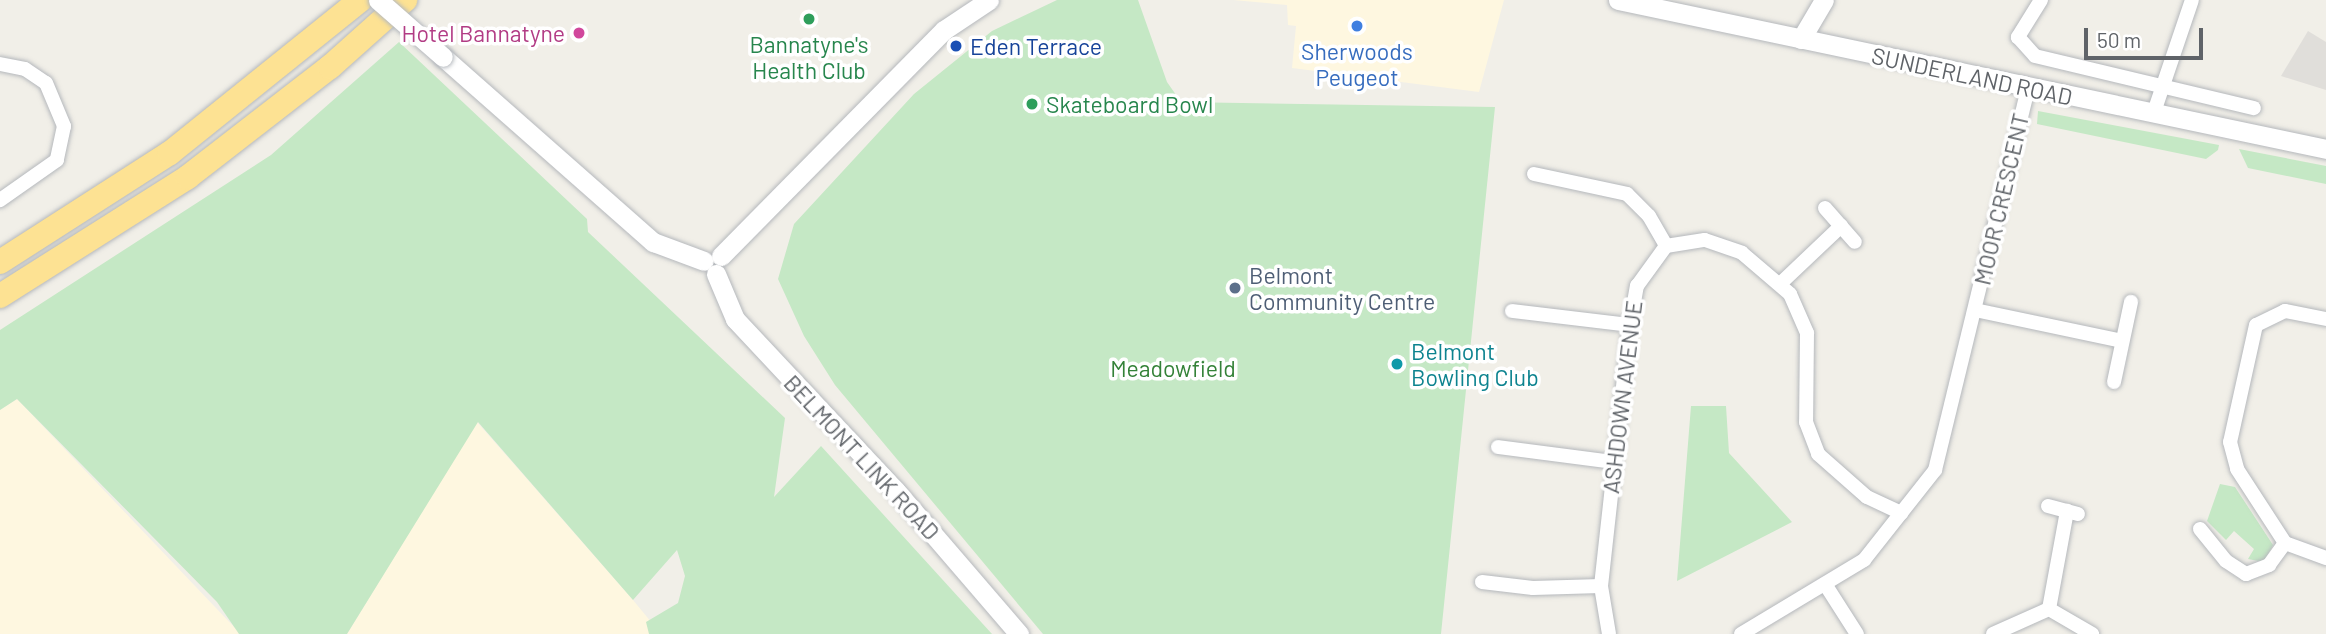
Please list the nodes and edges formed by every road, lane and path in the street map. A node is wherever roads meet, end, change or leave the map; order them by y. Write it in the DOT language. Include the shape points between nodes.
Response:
graph roads {
  1 [pos="360,0"];
  2 [pos="378,0"];
  3 [pos="405,0"];
  4 [pos="989,0"];
  5 [pos="1618,0"];
  6 [pos="1824,0"];
  7 [pos="2040,0"];
  8 [pos="2192,0"];
  9 [pos="1801,39"];
  10 [pos="0,64"];
  11 [pos="2160,86"];
  12 [pos="2028,89"];
  13 [pos="2254,108"];
  14 [pos="2153,115"];
  15 [pos="2326,149"];
  16 [pos="1534,174"];
  17 [pos="0,200"];
  18 [pos="1825,208"];
  19 [pos="1841,226"];
  20 [pos="1855,242"];
  21 [pos="1666,247"];
  22 [pos="0,262"];
  23 [pos="714,264"];
  24 [pos="1781,283"];
  25 [pos="0,296"];
  26 [pos="2131,302"];
  27 [pos="1975,310"];
  28 [pos="1513,311"];
  29 [pos="2326,319"];
  30 [pos="1630,326"];
  31 [pos="2122,341"];
  32 [pos="2114,382"];
  33 [pos="1498,447"];
  34 [pos="1613,462"];
  35 [pos="2048,506"];
  36 [pos="1902,513"];
  37 [pos="2200,529"];
  38 [pos="2285,544"];
  39 [pos="2326,558"];
  40 [pos="1482,582"];
  41 [pos="1825,584"];
  42 [pos="1601,586"];
  43 [pos="2049,608"];
  44 [pos="1019,634"];
  45 [pos="1609,634"];
  46 [pos="1741,634"];
  47 [pos="1857,634"];
  48 [pos="1993,634"];
  49 [pos="2092,634"];
  1 -- 22 [label="highway" via="170,153"];
  2 -- 23 [label="street, bridge" via="653,242"];
  3 -- 25 [label="highway" via="330,67 188,177"];
  4 -- 23 [label="street" via="944,30"];
  5 -- 9 [label="street, SUNDERLAND ROAD"];
  6 -- 9 [label="street"];
  7 -- 11 [label="street" via="2021,26 2018,37 2024,48 2047,60"];
  8 -- 11 [label="street"];
  9 -- 12 [label="street, SUNDERLAND ROAD"];
  10 -- 17 [label="street" via="25,69 46,83 64,126 57,160"];
  11 -- 13 [label="street"];
  11 -- 14 [label="street"];
  12 -- 14 [label="street, SUNDERLAND ROAD"];
  12 -- 27 [label="street, MOOR CRESCENT"];
  14 -- 15 [label="street, SUNDERLAND ROAD"];
  16 -- 21 [label="street" via="1627,194 1649,216"];
  18 -- 19 [label="street"];
  19 -- 20 [label="street"];
  19 -- 24 [label="street"];
  21 -- 24 [label="street" via="1705,240 1742,253"];
  21 -- 30 [label="street, ASHDOWN AVENUE" via="1637,286"];
  23 -- 44 [label="street, BELMONT LINK ROAD" via="735,319 896,491"];
  24 -- 36 [label="street" via="1807,333 1806,422 1818,454 1867,497"];
  26 -- 31 [label="street"];
  27 -- 31 [label="street, MOOR CRESCENT"];
  27 -- 36 [label="street, MOOR CRESCENT" via="1935,470"];
  28 -- 30 [label="street"];
  29 -- 38 [label="street" via="2285,311 2265,316 2256,325 2230,442 2237,469"];
  30 -- 34 [label="street, ASHDOWN AVENUE"];
  31 -- 32 [label="street"];
  33 -- 34 [label="street"];
  34 -- 42 [label="street, ASHDOWN AVENUE"];
  35 -- 43 [label="street" via="2072,512"];
  36 -- 41 [label="street, MOOR CRESCENT" via="1864,561"];
  37 -- 38 [label="street" via="2226,561 2246,574 2269,565"];
  38 -- 39 [label="street"];
  40 -- 42 [label="street" via="1533,588"];
  41 -- 46 [label="street, MOOR CRESCENT"];
  41 -- 47 [label="street"];
  42 -- 45 [label="street, ASHDOWN AVENUE"];
  43 -- 48 [label="street"];
  43 -- 49 [label="street"];
}
